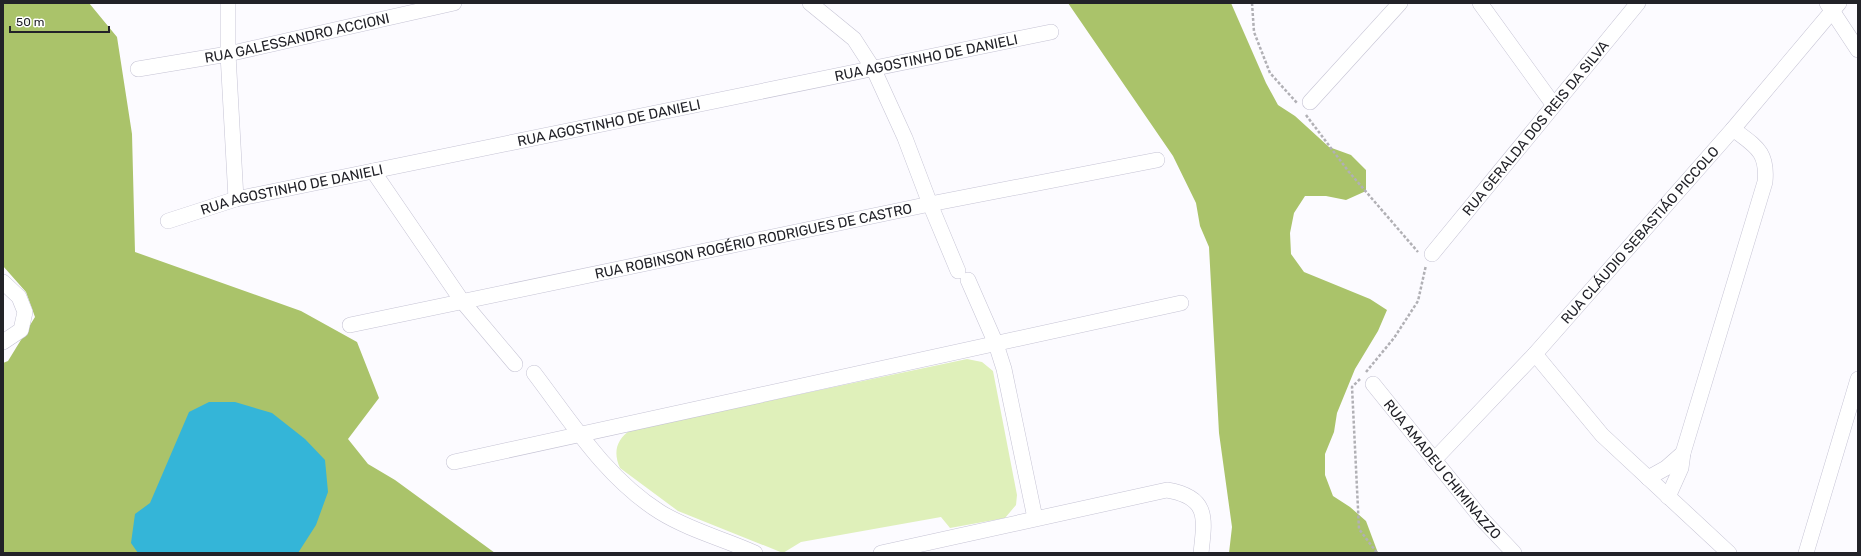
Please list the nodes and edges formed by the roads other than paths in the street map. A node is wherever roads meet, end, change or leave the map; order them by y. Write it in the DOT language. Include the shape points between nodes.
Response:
graph roads {
  1 [pos="228,3"];
  2 [pos="454,3"];
  3 [pos="810,3"];
  4 [pos="1400,3"];
  5 [pos="1480,3"];
  6 [pos="1638,3"];
  7 [pos="1833,6"];
  8 [pos="1051,32"];
  9 [pos="1858,50"];
  10 [pos="228,54"];
  11 [pos="138,69"];
  12 [pos="874,70"];
  13 [pos="1553,104"];
  14 [pos="1303,105"];
  15 [pos="1733,129"];
  16 [pos="1157,160"];
  17 [pos="374,172"];
  18 [pos="236,199"];
  19 [pos="930,204"];
  20 [pos="168,221"];
  21 [pos="1432,254"];
  22 [pos="3,282"];
  23 [pos="462,301"];
  24 [pos="1182,303"];
  25 [pos="350,325"];
  26 [pos="3,342"];
  27 [pos="996,344"];
  28 [pos="1535,354"];
  29 [pos="515,364"];
  30 [pos="534,373"];
  31 [pos="1858,379"];
  32 [pos="1373,384"];
  33 [pos="581,434"];
  34 [pos="1683,453"];
  35 [pos="1434,460"];
  36 [pos="454,462"];
  37 [pos="1648,478"];
  38 [pos="1668,497"];
  39 [pos="1035,518"];
  40 [pos="723,546"];
  41 [pos="755,553"];
  42 [pos="882,553"];
  43 [pos="1201,553"];
  44 [pos="1514,553"];
  45 [pos="1729,553"];
  46 [pos="1806,553"];
  1 -- 10 [label="street"];
  2 -- 10 [label="street, RUA GALESSANDRO ACCIONI"];
  3 -- 12 [label="street" via="854,39"];
  4 -- 14 [label="street"];
  5 -- 13 [label="street"];
  6 -- 13 [label="street, RUA GERALDA DOS REIS DA SILVA"];
  7 -- 9 [label="street"];
  7 -- 15 [label="street, RUA CLÁUDIO SEBASTIÁO PICCOLO"];
  8 -- 12 [label="street, RUA AGOSTINHO DE DANIELI"];
  10 -- 11 [label="street, RUA GALESSANDRO ACCIONI"];
  10 -- 18 [label="street"];
  12 -- 17 [label="street, RUA AGOSTINHO DE DANIELI"];
  12 -- 19 [label="street" via="905,138"];
  13 -- 21 [label="street, RUA GERALDA DOS REIS DA SILVA"];
  15 -- 28 [label="street, RUA CLÁUDIO SEBASTIÁO PICCOLO"];
  15 -- 34 [label="street" via="1755,146 1763,156 1766,168 1765,182"];
  16 -- 19 [label="street, RUA ROBINSON ROGÉRIO RODRIGUES DE CASTRO"];
  17 -- 18 [label="street, RUA AGOSTINHO DE DANIELI"];
  17 -- 23 [label="street"];
  18 -- 20 [label="street, RUA AGOSTINHO DE DANIELI"];
  19 -- 23 [label="street, RUA ROBINSON ROGÉRIO RODRIGUES DE CASTRO"];
  19 -- 27 [label="street"];
  22 -- 26 [label="street" via="19,297 26,312 21,330"];
  23 -- 25 [label="street, RUA ROBINSON ROGÉRIO RODRIGUES DE CASTRO"];
  23 -- 29 [label="street"];
  24 -- 27 [label="street"];
  27 -- 33 [label="street"];
  27 -- 39 [label="street" via="1004,369"];
  28 -- 35 [label="street, RUA CLÁUDIO SEBASTIÁO PICCOLO"];
  28 -- 37 [label="street" via="1602,435"];
  30 -- 33 [label="street"];
  31 -- 46 [label="street"];
  32 -- 35 [label="street, RUA AMADEU CHIMINAZZO"];
  33 -- 36 [label="street"];
  33 -- 40 [label="street" via="613,474 643,500"];
  34 -- 37 [label="street" via="1666,468"];
  34 -- 38 [label="street" via="1681,468"];
  35 -- 44 [label="street, RUA AMADEU CHIMINAZZO" via="1482,519"];
  37 -- 38 [label="street"];
  38 -- 45 [label="street"];
  39 -- 42 [label="street"];
  39 -- 43 [label="street" via="1167,490 1183,493 1196,502 1203,516"];
  40 -- 41 [label="street"];
}
